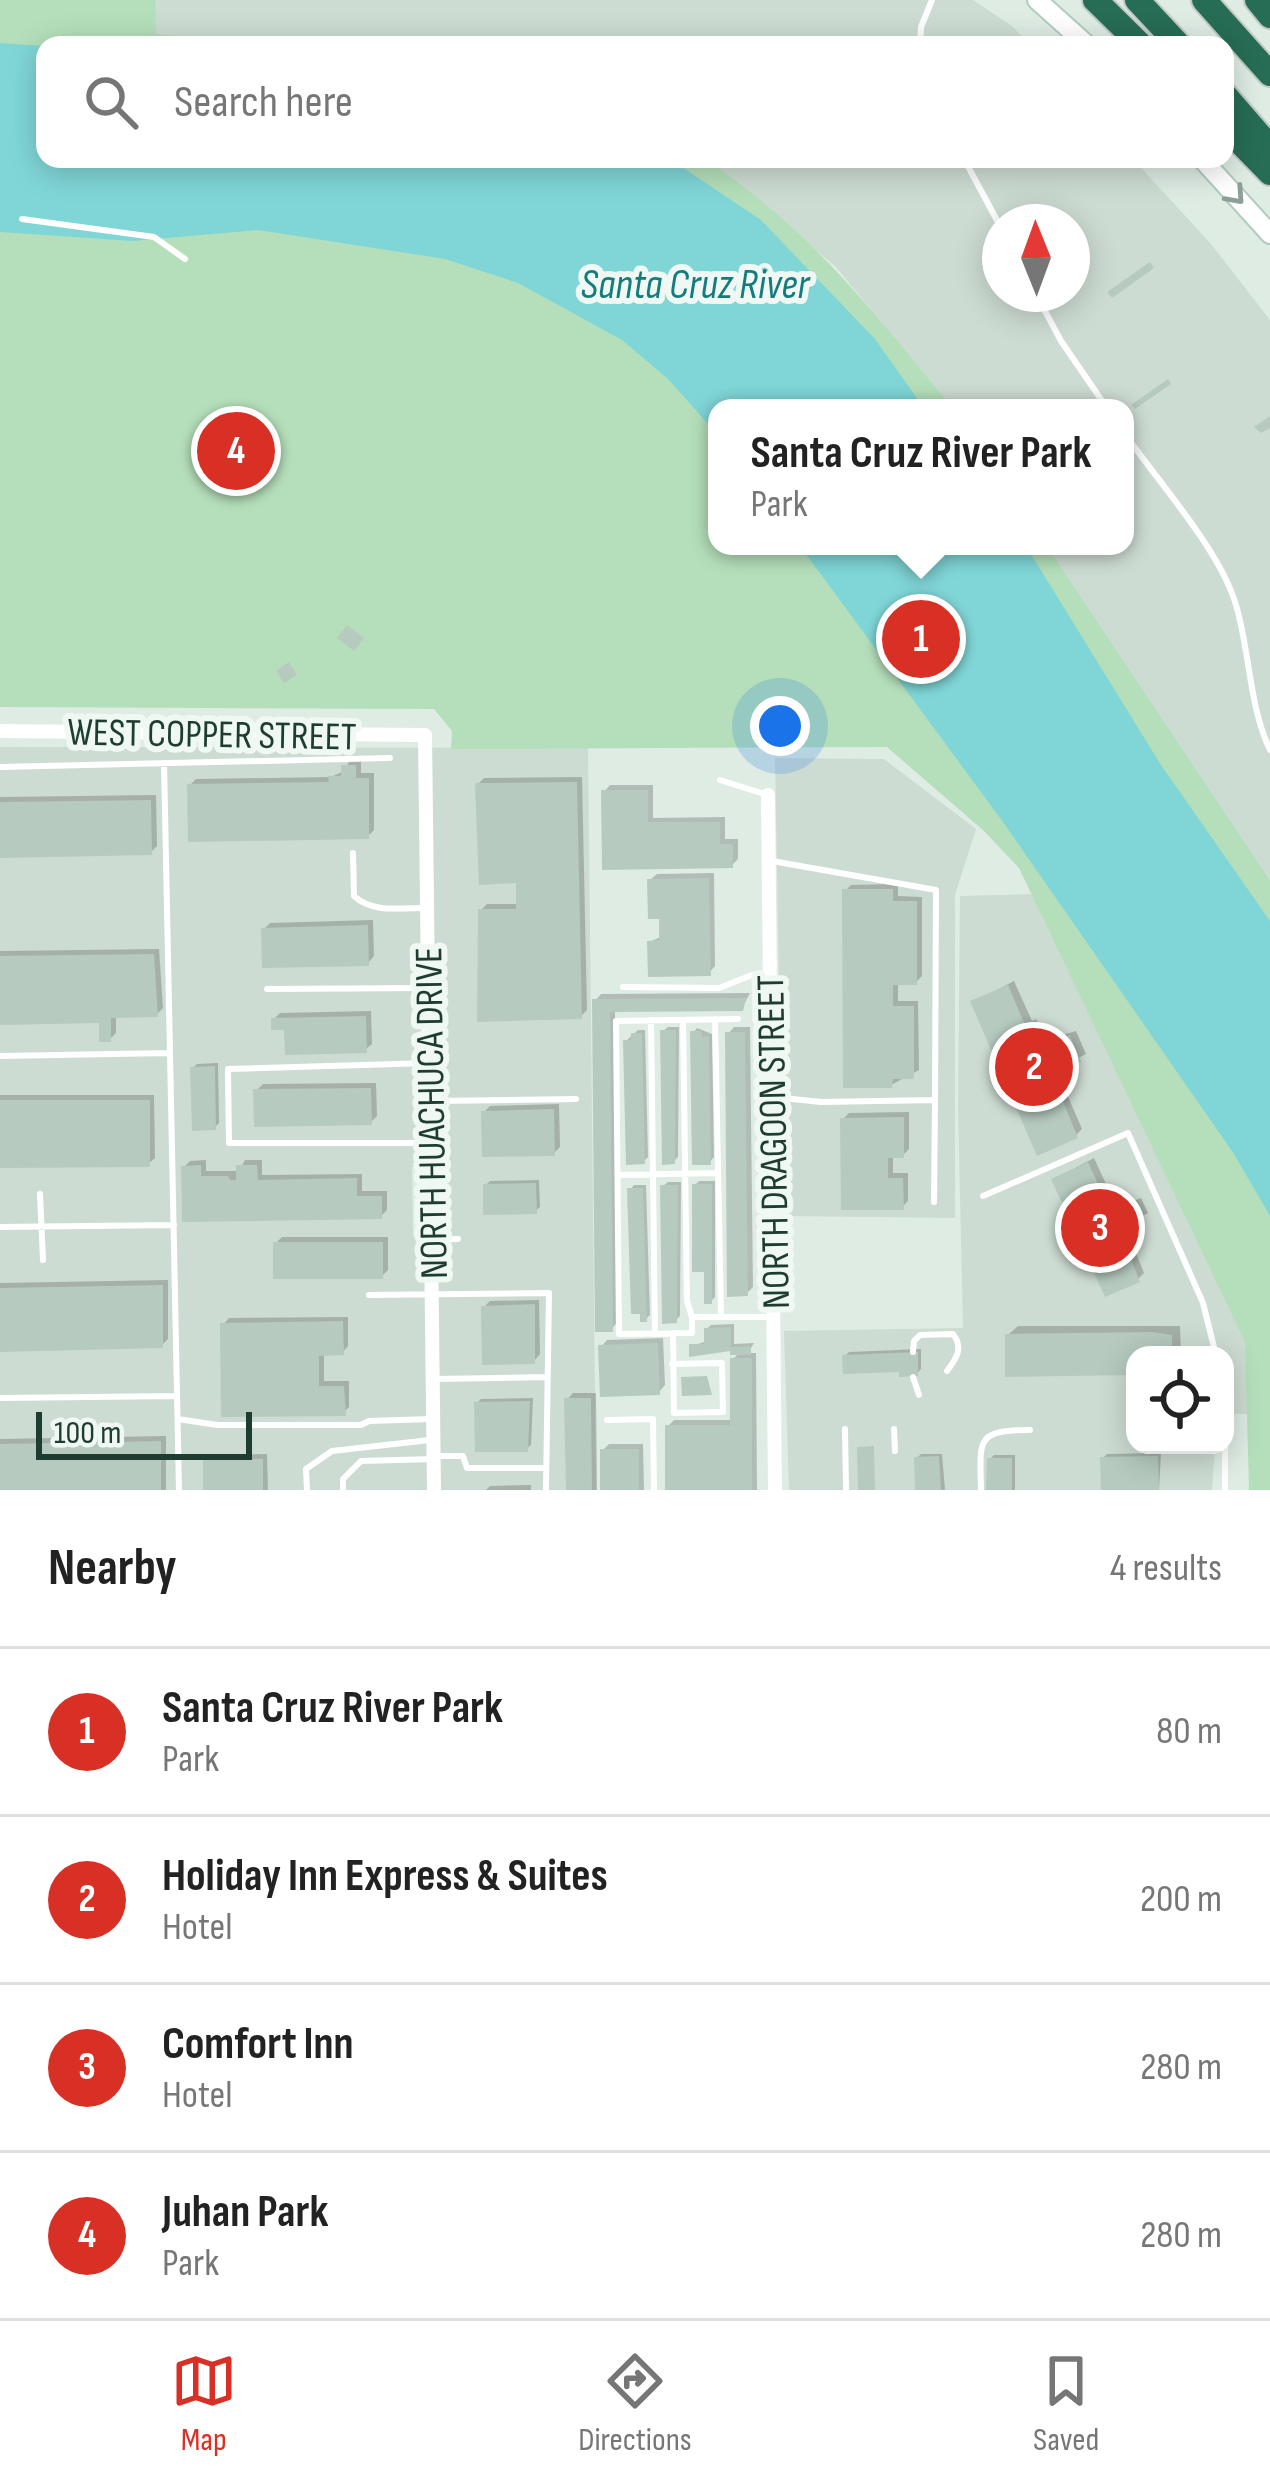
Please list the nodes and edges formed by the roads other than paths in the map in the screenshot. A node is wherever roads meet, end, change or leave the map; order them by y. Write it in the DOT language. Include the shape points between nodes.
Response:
graph roads {
  1 [pos="932,0"];
  2 [pos="1037,0"];
  3 [pos="1094,0"];
  4 [pos="1137,0"];
  5 [pos="1204,0"];
  6 [pos="1257,0"];
  7 [pos="1270,16"];
  8 [pos="920,36"];
  9 [pos="1077,36"];
  10 [pos="1132,36"];
  11 [pos="1171,36"];
  12 [pos="1270,74"];
  13 [pos="1234,105"];
  14 [pos="1234,136"];
  15 [pos="1270,147"];
  16 [pos="969,168"];
  17 [pos="1210,168"];
  18 [pos="1270,173"];
  19 [pos="988,204"];
  20 [pos="22,219"];
  21 [pos="1270,234"];
  22 [pos="185,259"];
  23 [pos="1046,312"];
  24 [pos="1101,399"];
  25 [pos="1134,447"];
  26 [pos="0,731"];
  27 [pos="425,735"];
  28 [pos="1270,750"];
  29 [pos="390,758"];
  30 [pos="164,764"];
  31 [pos="0,767"];
  32 [pos="720,780"];
  33 [pos="768,795"];
  34 [pos="353,853"];
  35 [pos="769,860"];
  36 [pos="427,908"];
  37 [pos="770,974"];
  38 [pos="428,987"];
  39 [pos="623,987"];
  40 [pos="266,989"];
  41 [pos="716,1019"];
  42 [pos="738,1019"];
  43 [pos="651,1020"];
  44 [pos="683,1020"];
  45 [pos="170,1053"];
  46 [pos="0,1056"];
  47 [pos="429,1063"];
  48 [pos="771,1097"];
  49 [pos="576,1099"];
  50 [pos="934,1100"];
  51 [pos="429,1101"];
  52 [pos="430,1143"];
  53 [pos="718,1173"];
  54 [pos="654,1174"];
  55 [pos="683,1174"];
  56 [pos="617,1175"];
  57 [pos="40,1194"];
  58 [pos="983,1196"];
  59 [pos="934,1202"];
  60 [pos="174,1225"];
  61 [pos="0,1227"];
  62 [pos="41,1227"];
  63 [pos="458,1239"];
  64 [pos="431,1240"];
  65 [pos="43,1260"];
  66 [pos="369,1295"];
  67 [pos="432,1295"];
  68 [pos="773,1316"];
  69 [pos="721,1317"];
  70 [pos="692,1318"];
  71 [pos="673,1333"];
  72 [pos="655,1334"];
  73 [pos="1214,1346"];
  74 [pos="913,1352"];
  75 [pos="673,1364"];
  76 [pos="947,1371"];
  77 [pos="547,1377"];
  78 [pos="913,1377"];
  79 [pos="433,1379"];
  80 [pos="919,1395"];
  81 [pos="177,1396"];
  82 [pos="0,1398"];
  83 [pos="178,1419"];
  84 [pos="433,1419"];
  85 [pos="607,1420"];
  86 [pos="845,1429"];
  87 [pos="894,1429"];
  88 [pos="1030,1430"];
  89 [pos="434,1439"];
  90 [pos="895,1451"];
  91 [pos="1225,1454"];
  92 [pos="434,1458"];
  93 [pos="546,1468"];
  94 [pos="179,1490"];
  95 [pos="308,1490"];
  96 [pos="343,1490"];
  97 [pos="434,1490"];
  98 [pos="546,1490"];
  99 [pos="654,1490"];
  100 [pos="776,1490"];
  101 [pos="846,1490"];
  102 [pos="981,1490"];
  103 [pos="1225,1490"];
  1 -- 8 [label="lane"];
  2 -- 9 [label="main road"];
  3 -- 10 [label="highway"];
  4 -- 11 [label="highway"];
  5 -- 12 [label="highway"];
  6 -- 7 [label="highway"];
  13 -- 15 [label="highway"];
  14 -- 18 [label="highway"];
  16 -- 19 [label="lane"];
  17 -- 21 [label="main road, one-way"];
  20 -- 22 [label="lane" via="154,237"];
  23 -- 24 [label="lane"];
  25 -- 28 [label="lane" via="1236,602"];
  26 -- 27 [label="street, WEST COPPER STREET"];
  27 -- 36 [label="street, NORTH HUACHUCA DRIVE"];
  29 -- 30 [label="lane"];
  30 -- 31 [label="lane"];
  30 -- 45 [label="lane"];
  32 -- 33 [label="lane"];
  33 -- 35 [label="street, NORTH DRAGOON STREET"];
  34 -- 36 [label="lane" via="361,903"];
  35 -- 37 [label="street, NORTH DRAGOON STREET"];
  35 -- 50 [label="lane" via="936,890"];
  36 -- 38 [label="street, NORTH HUACHUCA DRIVE"];
  37 -- 39 [label="lane" via="719,988"];
  37 -- 48 [label="street, NORTH DRAGOON STREET"];
  38 -- 40 [label="lane"];
  38 -- 47 [label="street, NORTH HUACHUCA DRIVE"];
  41 -- 42 [label="lane"];
  41 -- 44 [label="lane"];
  41 -- 53 [label="lane"];
  43 -- 44 [label="lane"];
  43 -- 54 [label="lane"];
  43 -- 56 [label="lane" via="616,1021"];
  44 -- 55 [label="lane"];
  45 -- 46 [label="lane"];
  45 -- 60 [label="lane"];
  47 -- 51 [label="street, NORTH HUACHUCA DRIVE"];
  47 -- 52 [label="lane" via="228,1069 229,1143"];
  48 -- 50 [label="lane"];
  48 -- 68 [label="street, NORTH DRAGOON STREET"];
  49 -- 51 [label="lane"];
  50 -- 59 [label="lane"];
  51 -- 52 [label="street, NORTH HUACHUCA DRIVE"];
  52 -- 64 [label="street, NORTH HUACHUCA DRIVE"];
  53 -- 55 [label="lane"];
  53 -- 69 [label="lane"];
  54 -- 55 [label="lane"];
  54 -- 56 [label="lane"];
  54 -- 72 [label="lane"];
  55 -- 70 [label="lane"];
  56 -- 72 [label="lane" via="620,1334"];
  57 -- 62 [label="lane"];
  58 -- 73 [label="lane" via="1128,1132 1204,1303"];
  60 -- 62 [label="lane"];
  60 -- 81 [label="lane"];
  61 -- 62 [label="lane"];
  62 -- 65 [label="lane"];
  63 -- 64 [label="lane"];
  64 -- 67 [label="street, NORTH HUACHUCA DRIVE"];
  66 -- 67 [label="lane"];
  67 -- 77 [label="lane" via="549,1293"];
  67 -- 79 [label="street, NORTH HUACHUCA DRIVE"];
  68 -- 69 [label="lane"];
  68 -- 100 [label="street, NORTH DRAGOON STREET"];
  69 -- 70 [label="lane"];
  70 -- 71 [label="lane" via="692,1333"];
  71 -- 72 [label="lane"];
  71 -- 75 [label="lane"];
  74 -- 76 [label="lane" via="920,1335 953,1334 958,1355"];
  75 -- 75 [label="lane" via="674,1413 723,1412 722,1363"];
  77 -- 79 [label="lane"];
  77 -- 93 [label="lane"];
  78 -- 80 [label="lane"];
  79 -- 84 [label="street, NORTH HUACHUCA DRIVE"];
  81 -- 82 [label="lane"];
  81 -- 83 [label="lane"];
  83 -- 84 [label="lane"];
  83 -- 94 [label="lane"];
  84 -- 89 [label="street, NORTH HUACHUCA DRIVE"];
  85 -- 99 [label="lane" via="653,1419"];
  86 -- 101 [label="lane"];
  87 -- 90 [label="lane"];
  88 -- 102 [label="lane" via="986,1436"];
  89 -- 92 [label="street, NORTH HUACHUCA DRIVE"];
  89 -- 95 [label="lane" via="332,1451 307,1468"];
  91 -- 103 [label="lane"];
  92 -- 93 [label="lane" via="463,1456 467,1468"];
  92 -- 96 [label="lane" via="361,1460"];
  92 -- 97 [label="street, NORTH HUACHUCA DRIVE"];
  93 -- 98 [label="lane"];
}
